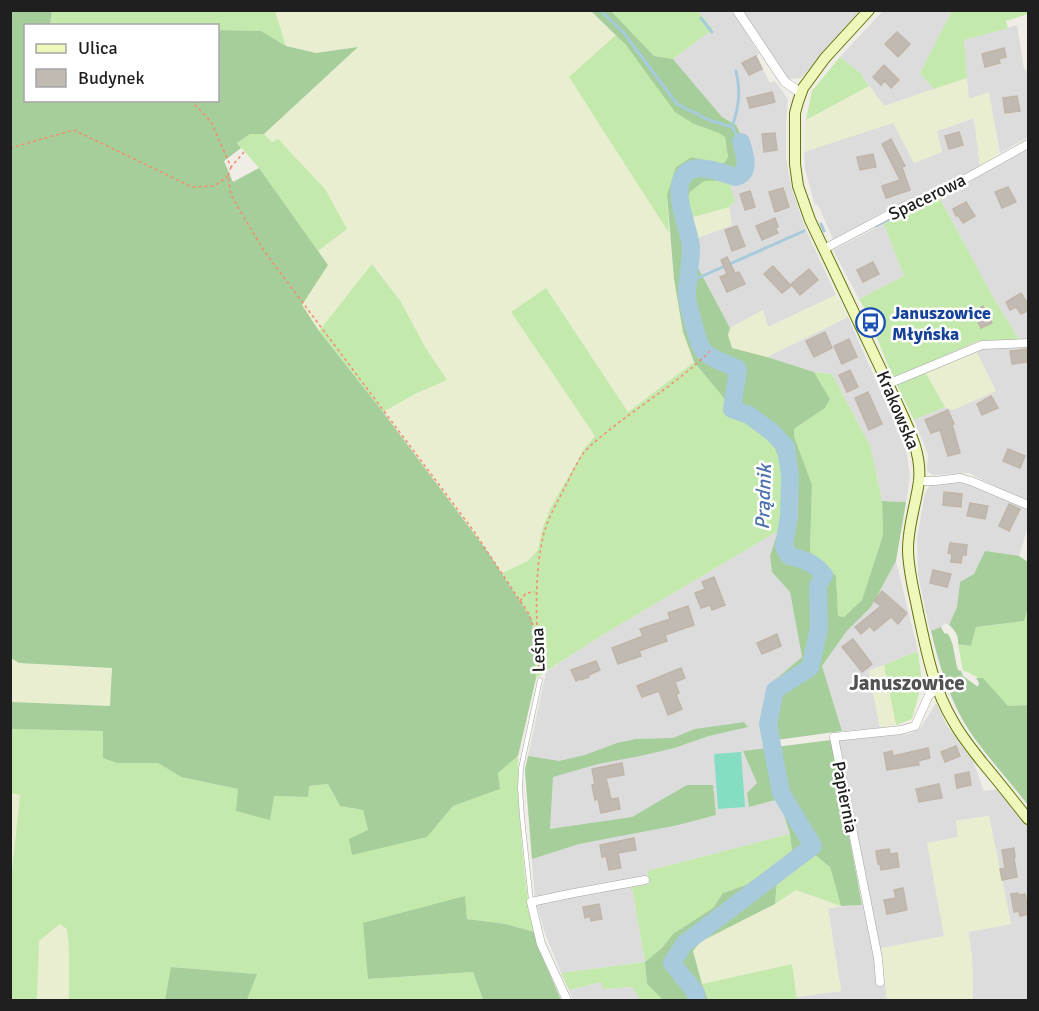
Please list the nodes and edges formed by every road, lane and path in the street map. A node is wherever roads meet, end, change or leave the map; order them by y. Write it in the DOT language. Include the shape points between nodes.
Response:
graph roads {
  1 [pos="737,10"];
  2 [pos="869,10"];
  3 [pos="801,93"];
  4 [pos="193,102"];
  5 [pos="1029,144"];
  6 [pos="10,148"];
  7 [pos="243,152"];
  8 [pos="231,167"];
  9 [pos="228,176"];
  10 [pos="824,249"];
  11 [pos="1029,343"];
  12 [pos="710,351"];
  13 [pos="888,384"];
  14 [pos="919,481"];
  15 [pos="1029,505"];
  16 [pos="536,592"];
  17 [pos="520,601"];
  18 [pos="537,636"];
  19 [pos="540,680"];
  20 [pos="938,688"];
  21 [pos="1029,819"];
  22 [pos="645,880"];
  23 [pos="531,902"];
  24 [pos="880,982"];
  25 [pos="567,1000"];
  1 -- 3 [label="street" via="785,82"];
  2 -- 3 [label="main road, Krakowska" via="825,58"];
  3 -- 10 [label="main road, Krakowska" via="795,120 795,171"];
  4 -- 8 [label="path" via="211,122"];
  5 -- 10 [label="street, Spacerowa"];
  6 -- 9 [label="path" via="74,130 192,186 214,186"];
  7 -- 8 [label="path"];
  8 -- 9 [label="path"];
  9 -- 17 [label="path" via="231,195 264,251 473,530"];
  10 -- 13 [label="main road, Krakowska"];
  11 -- 13 [label="street" via="982,345"];
  12 -- 16 [label="path, Leśna" via="586,450 543,535"];
  13 -- 14 [label="main road, Krakowska" via="913,441"];
  14 -- 15 [label="street" via="960,478"];
  14 -- 20 [label="main road, Krakowska" via="909,535 909,559 927,654"];
  16 -- 17 [label="path" via="526,593"];
  16 -- 18 [label="path, Leśna"];
  17 -- 18 [label="path"];
  18 -- 19 [label="path, Leśna"];
  19 -- 23 [label="lane, Leśna" via="520,778"];
  20 -- 21 [label="main road, Krakowska" via="967,742"];
  20 -- 24 [label="street, Papiernia" via="929,695 915,726 834,737"];
  22 -- 23 [label="street"];
  23 -- 25 [label="street, Leśna" via="541,944"];
}
